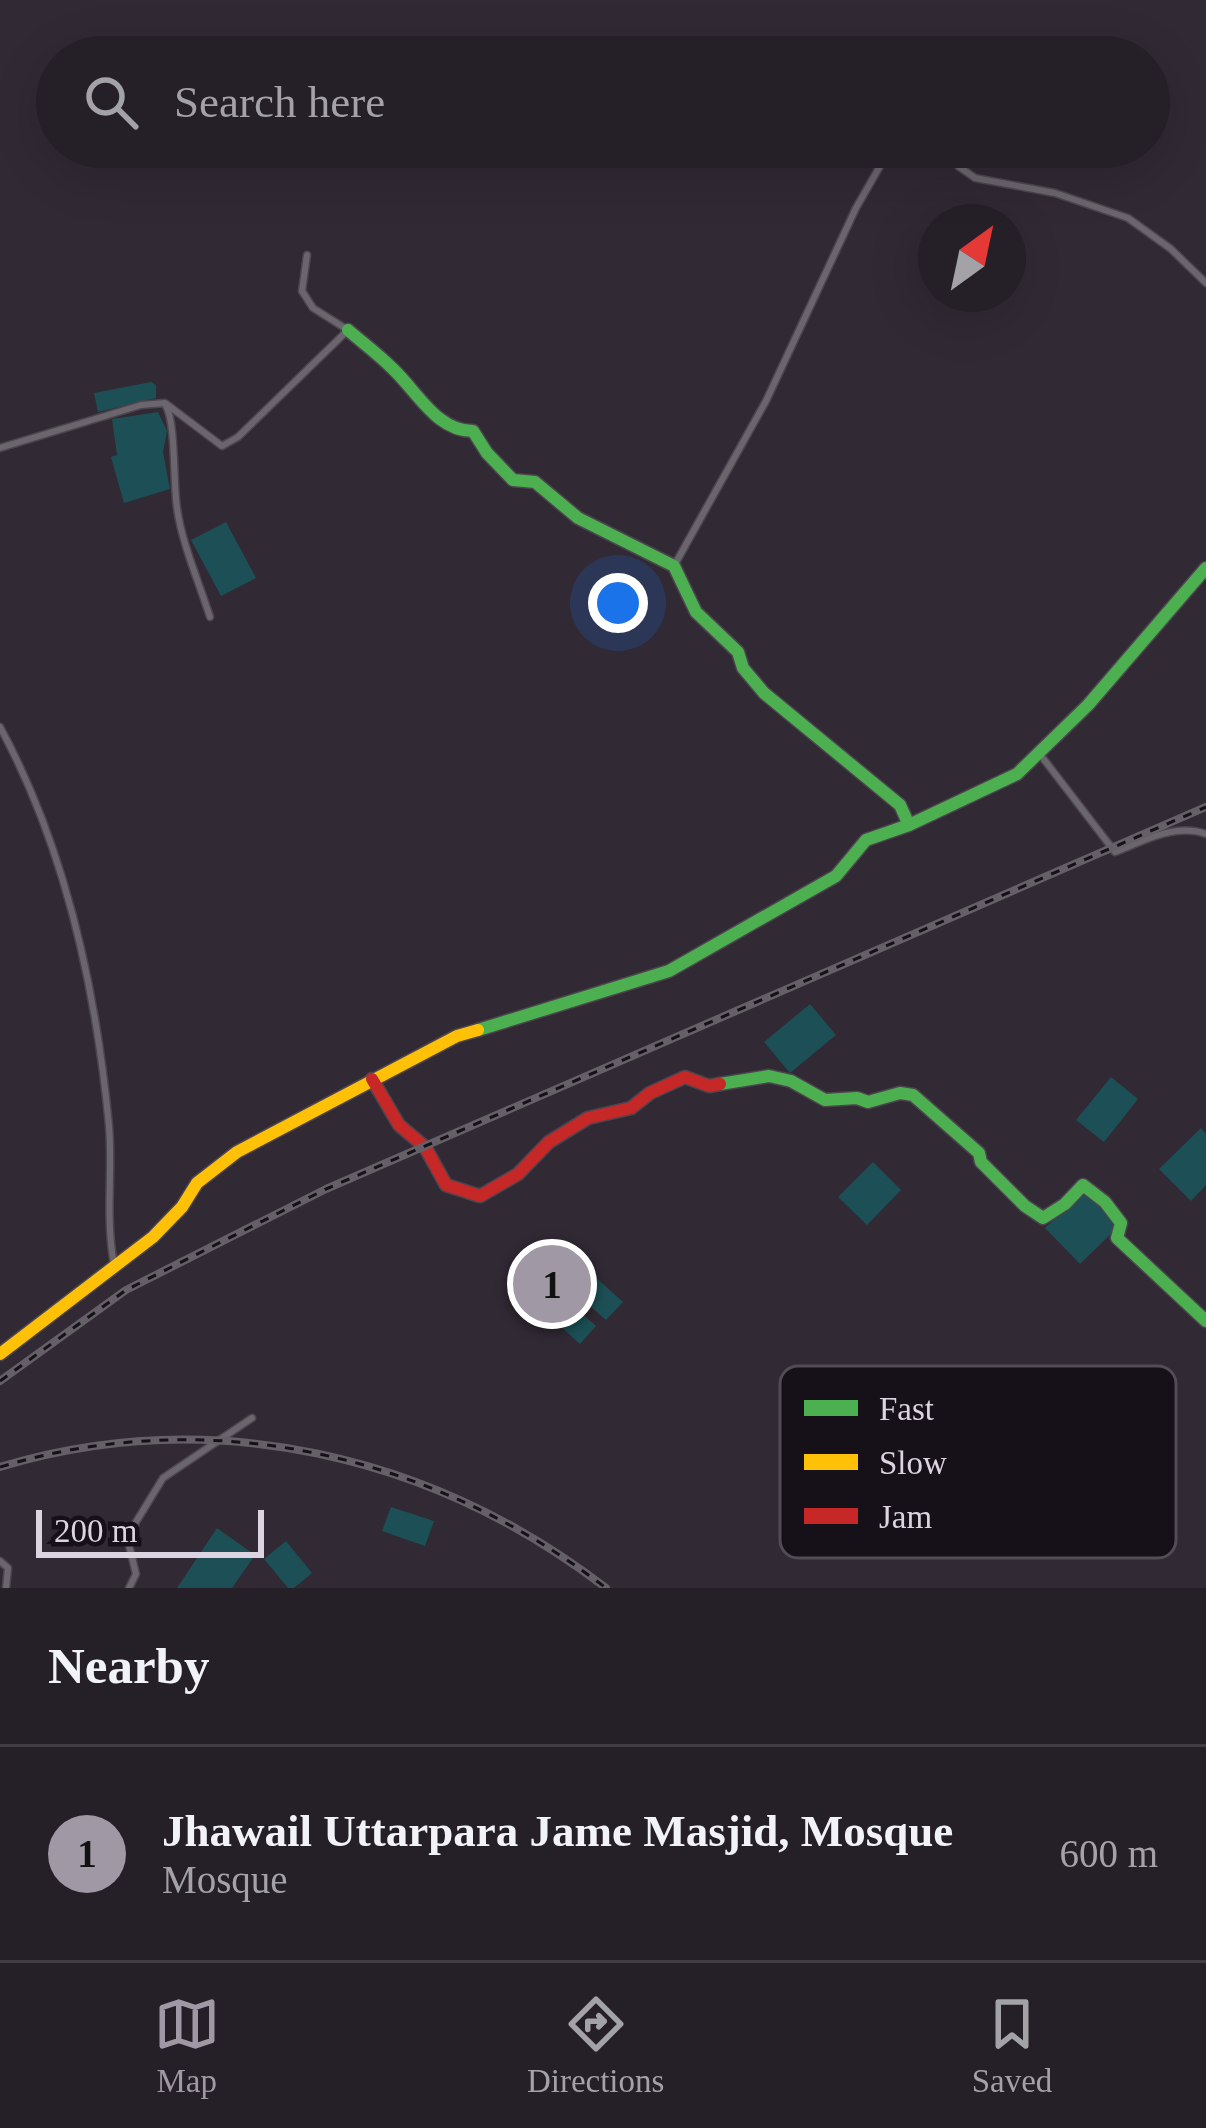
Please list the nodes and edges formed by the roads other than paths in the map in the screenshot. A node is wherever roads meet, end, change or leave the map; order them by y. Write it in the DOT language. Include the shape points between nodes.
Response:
graph roads {
  1 [pos="879,168"];
  2 [pos="961,168"];
  3 [pos="307,255"];
  4 [pos="1206,283"];
  5 [pos="348,331"];
  6 [pos="165,403"];
  7 [pos="0,448"];
  8 [pos="674,566"];
  9 [pos="1206,568"];
  10 [pos="211,617"];
  11 [pos="0,727"];
  12 [pos="1039,753"];
  13 [pos="909,825"];
  14 [pos="1206,834"];
  15 [pos="371,1078"];
  16 [pos="114,1264"];
  17 [pos="1206,1321"];
  18 [pos="0,1354"];
  19 [pos="252,1418"];
  20 [pos="0,1561"];
  21 [pos="6,1588"];
  22 [pos="130,1588"];
  1 -- 8 [label="street" via="766,401"];
  2 -- 4 [label="street" via="1128,218"];
  3 -- 5 [label="street" via="302,291"];
  5 -- 6 [label="street" via="222,446"];
  5 -- 8 [label="street" via="441,421 473,431 513,480 535,482 578,518"];
  6 -- 7 [label="street"];
  6 -- 10 [label="street" via="175,420 178,513"];
  8 -- 13 [label="street" via="696,612 738,652 764,693 878,784"];
  9 -- 12 [label="street"];
  11 -- 16 [label="street" via="25,773 92,989 109,1126"];
  12 -- 13 [label="street" via="1017,774"];
  12 -- 14 [label="street" via="1115,852 1190,828"];
  13 -- 15 [label="street" via="866,839 836,876 669,971 457,1036"];
  15 -- 16 [label="street" via="212,1169 168,1223"];
  15 -- 17 [label="street" via="446,1185 480,1196 588,1118 631,1108 685,1076 709,1086 769,1076 825,1100 913,1095 1032,1213 1042,1218 1083,1185 1091,1190 1114,1210 1117,1238"];
  16 -- 18 [label="street"];
  19 -- 22 [label="street" via="163,1478 132,1534"];
  20 -- 21 [label="street" via="8,1568"];
}
